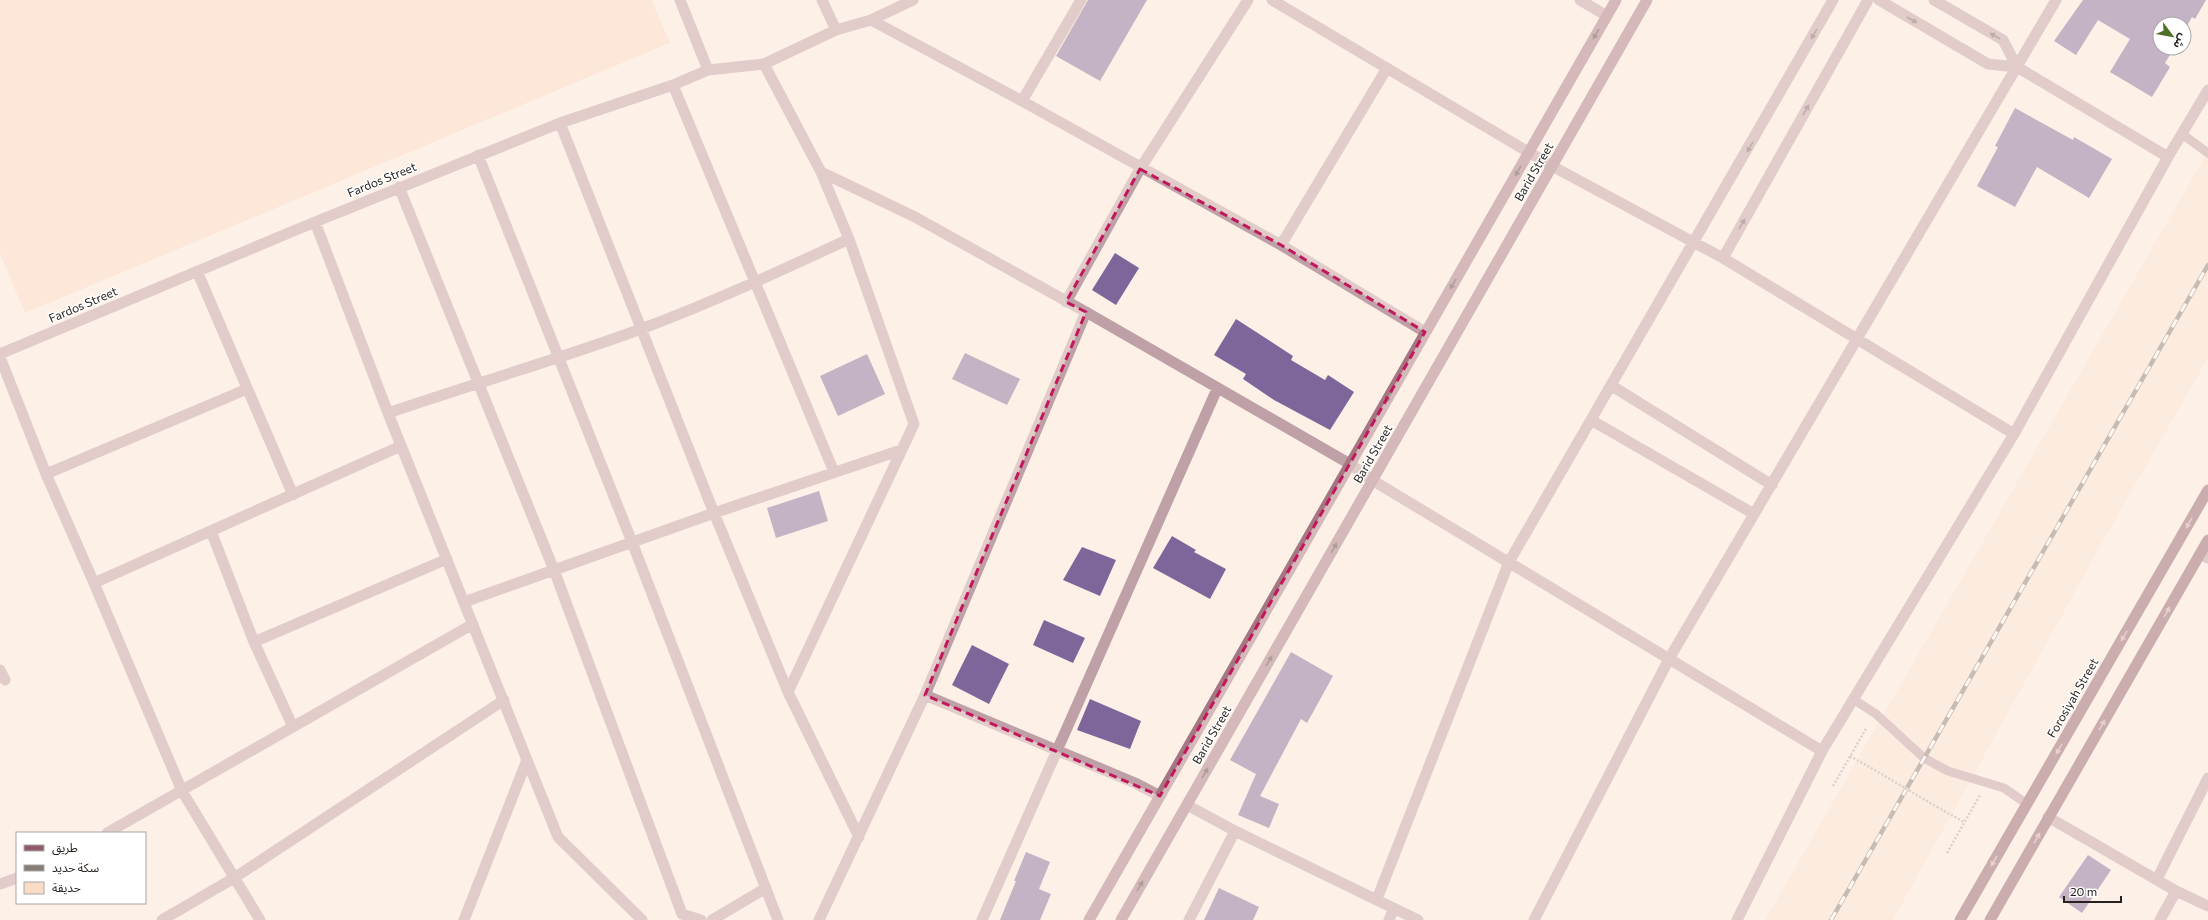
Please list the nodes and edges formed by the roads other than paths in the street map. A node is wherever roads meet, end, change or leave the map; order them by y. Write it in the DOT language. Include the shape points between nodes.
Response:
graph roads {
  1 [pos="680,0"];
  2 [pos="822,0"];
  3 [pos="913,0"];
  4 [pos="1081,0"];
  5 [pos="1248,0"];
  6 [pos="1272,0"];
  7 [pos="1580,0"];
  8 [pos="1616,0"];
  9 [pos="1647,0"];
  10 [pos="1833,0"];
  11 [pos="1868,0"];
  12 [pos="1879,0"];
  13 [pos="1934,0"];
  14 [pos="2056,0"];
  15 [pos="1607,16"];
  16 [pos="871,20"];
  17 [pos="836,30"];
  18 [pos="764,64"];
  19 [pos="2017,67"];
  20 [pos="1387,68"];
  21 [pos="708,70"];
  22 [pos="673,85"];
  23 [pos="2208,90"];
  24 [pos="1022,101"];
  25 [pos="560,123"];
  26 [pos="2182,134"];
  27 [pos="1529,152"];
  28 [pos="2208,153"];
  29 [pos="478,155"];
  30 [pos="2168,157"];
  31 [pos="1552,166"];
  32 [pos="1140,169"];
  33 [pos="821,172"];
  34 [pos="399,187"];
  35 [pos="315,222"];
  36 [pos="849,239"];
  37 [pos="1694,243"];
  38 [pos="1281,245"];
  39 [pos="1723,258"];
  40 [pos="197,272"];
  41 [pos="756,282"];
  42 [pos="1066,302"];
  43 [pos="1086,312"];
  44 [pos="642,329"];
  45 [pos="1426,332"];
  46 [pos="1856,340"];
  47 [pos="0,354"];
  48 [pos="0,357"];
  49 [pos="558,359"];
  50 [pos="478,382"];
  51 [pos="1612,386"];
  52 [pos="247,389"];
  53 [pos="1217,389"];
  54 [pos="388,413"];
  55 [pos="1591,420"];
  56 [pos="2014,434"];
  57 [pos="401,446"];
  58 [pos="901,450"];
  59 [pos="1350,464"];
  60 [pos="834,472"];
  61 [pos="46,474"];
  62 [pos="1372,480"];
  63 [pos="1772,485"];
  64 [pos="2208,490"];
  65 [pos="293,495"];
  66 [pos="714,513"];
  67 [pos="1754,514"];
  68 [pos="211,531"];
  69 [pos="2208,540"];
  70 [pos="632,542"];
  71 [pos="2204,556"];
  72 [pos="446,559"];
  73 [pos="1509,562"];
  74 [pos="554,570"];
  75 [pos="94,583"];
  76 [pos="464,602"];
  77 [pos="473,624"];
  78 [pos="254,642"];
  79 [pos="1669,659"];
  80 [pos="0,670"];
  81 [pos="5,680"];
  82 [pos="788,692"];
  83 [pos="924,695"];
  84 [pos="1853,699"];
  85 [pos="504,700"];
  86 [pos="293,728"];
  87 [pos="1058,750"];
  88 [pos="1822,751"];
  89 [pos="527,760"];
  90 [pos="2208,778"];
  91 [pos="182,791"];
  92 [pos="1160,796"];
  93 [pos="2027,804"];
  94 [pos="1187,805"];
  95 [pos="2048,817"];
  96 [pos="1235,831"];
  97 [pos="109,832"];
  98 [pos="859,837"];
  99 [pos="16,878"];
  100 [pos="234,878"];
  101 [pos="2157,879"];
  102 [pos="0,884"];
  103 [pos="766,888"];
  104 [pos="2176,891"];
  105 [pos="1376,899"];
  106 [pos="2208,906"];
  107 [pos="1394,908"];
  108 [pos="162,920"];
  109 [pos="260,920"];
  110 [pos="464,920"];
  111 [pos="642,920"];
  112 [pos="701,920"];
  113 [pos="712,920"];
  114 [pos="778,920"];
  115 [pos="819,920"];
  116 [pos="982,920"];
  117 [pos="1089,920"];
  118 [pos="1121,920"];
  119 [pos="1189,920"];
  120 [pos="1389,920"];
  121 [pos="1418,920"];
  122 [pos="1534,920"];
  123 [pos="1737,920"];
  124 [pos="1960,920"];
  125 [pos="1990,920"];
  126 [pos="2160,920"];
  1 -- 21 [label="street"];
  2 -- 17 [label="street"];
  3 -- 16 [label="street, Fardos Street"];
  4 -- 24 [label="street"];
  5 -- 32 [label="street"];
  6 -- 20 [label="street"];
  7 -- 15 [label="street"];
  8 -- 15 [label="main road, Barid Street"];
  9 -- 31 [label="main road, Barid Street"];
  10 -- 37 [label="street, one-way"];
  39 -- 11 [label="street, one-way"];
  12 -- 19 [label="street, one-way" via="1988,64"];
  19 -- 13 [label="street, one-way" via="2003,40"];
  14 -- 19 [label="street"];
  15 -- 27 [label="main road, Barid Street, one-way"];
  16 -- 17 [label="street, Fardos Street"];
  16 -- 24 [label="street"];
  17 -- 18 [label="street, Fardos Street"];
  18 -- 21 [label="street, Fardos Street"];
  18 -- 33 [label="street"];
  19 -- 30 [label="street"];
  19 -- 46 [label="street"];
  20 -- 27 [label="street"];
  20 -- 38 [label="street"];
  21 -- 22 [label="street, Fardos Street"];
  22 -- 25 [label="street, Fardos Street"];
  22 -- 41 [label="street"];
  23 -- 26 [label="street"];
  24 -- 32 [label="street"];
  25 -- 29 [label="street, Fardos Street"];
  25 -- 44 [label="street"];
  26 -- 28 [label="lane"];
  26 -- 30 [label="street"];
  27 -- 31 [label="street"];
  27 -- 45 [label="main road, Barid Street, one-way"];
  29 -- 34 [label="street, Fardos Street"];
  29 -- 49 [label="street"];
  30 -- 56 [label="street"];
  31 -- 37 [label="street"];
  31 -- 62 [label="main road, Barid Street"];
  32 -- 38 [label="street"];
  32 -- 42 [label="street"];
  33 -- 36 [label="street"];
  33 -- 42 [label="street" via="915,217"];
  34 -- 35 [label="street, Fardos Street"];
  34 -- 50 [label="street"];
  35 -- 40 [label="street, Fardos Street"];
  35 -- 54 [label="street"];
  36 -- 41 [label="street"];
  36 -- 58 [label="street" via="914,424"];
  37 -- 39 [label="street"];
  37 -- 51 [label="street"];
  38 -- 45 [label="street"];
  39 -- 46 [label="street"];
  40 -- 47 [label="street, Fardos Street"];
  40 -- 52 [label="street"];
  41 -- 44 [label="street"];
  41 -- 60 [label="street"];
  42 -- 43 [label="street"];
  43 -- 53 [label="street"];
  43 -- 83 [label="street"];
  44 -- 49 [label="street"];
  44 -- 66 [label="street"];
  45 -- 59 [label="main road, Barid Street, one-way"];
  46 -- 56 [label="street"];
  46 -- 63 [label="street"];
  48 -- 61 [label="street"];
  49 -- 50 [label="street"];
  49 -- 70 [label="street"];
  50 -- 54 [label="street"];
  50 -- 74 [label="street"];
  51 -- 55 [label="street"];
  51 -- 63 [label="street"];
  52 -- 61 [label="street"];
  52 -- 65 [label="street"];
  53 -- 59 [label="street"];
  53 -- 87 [label="street"];
  54 -- 57 [label="street"];
  55 -- 67 [label="street"];
  55 -- 73 [label="street"];
  56 -- 84 [label="street"];
  57 -- 65 [label="street"];
  57 -- 72 [label="street"];
  58 -- 60 [label="street"];
  58 -- 82 [label="street"];
  59 -- 62 [label="street"];
  59 -- 92 [label="main road, Barid Street"];
  60 -- 66 [label="street"];
  61 -- 75 [label="street"];
  62 -- 73 [label="street"];
  94 -- 62 [label="main road, Barid Street, one-way"];
  63 -- 67 [label="street"];
  64 -- 93 [label="main road, Forosiyah Street, one-way"];
  65 -- 68 [label="street"];
  66 -- 70 [label="street"];
  66 -- 82 [label="street"];
  67 -- 79 [label="street"];
  68 -- 75 [label="street"];
  68 -- 78 [label="street"];
  69 -- 71 [label="main road"];
  70 -- 74 [label="street"];
  70 -- 103 [label="street"];
  95 -- 71 [label="main road, one-way"];
  72 -- 76 [label="street"];
  72 -- 78 [label="street"];
  73 -- 79 [label="street"];
  73 -- 105 [label="street"];
  74 -- 76 [label="street"];
  74 -- 112 [label="street" via="682,914"];
  75 -- 91 [label="street"];
  76 -- 77 [label="street"];
  77 -- 85 [label="street"];
  77 -- 86 [label="street"];
  78 -- 86 [label="street"];
  79 -- 88 [label="street"];
  79 -- 122 [label="street"];
  80 -- 81 [label="street"];
  82 -- 98 [label="street"];
  83 -- 87 [label="street"];
  83 -- 98 [label="street"];
  84 -- 88 [label="street"];
  84 -- 93 [label="lane" via="1876,714 1924,758 1948,771 2004,788"];
  85 -- 89 [label="street"];
  85 -- 100 [label="street"];
  86 -- 91 [label="street"];
  87 -- 92 [label="street"];
  87 -- 116 [label="street"];
  88 -- 123 [label="street"];
  89 -- 110 [label="street"];
  89 -- 111 [label="street" via="558,837"];
  90 -- 101 [label="street"];
  91 -- 97 [label="street"];
  91 -- 100 [label="street"];
  92 -- 117 [label="main road, Barid Street"];
  93 -- 124 [label="main road, Forosiyah Street, one-way"];
  94 -- 96 [label="street"];
  118 -- 94 [label="main road, Barid Street, one-way"];
  95 -- 101 [label="street"];
  125 -- 95 [label="main road, one-way"];
  96 -- 105 [label="street"];
  96 -- 119 [label="street"];
  98 -- 115 [label="street"];
  99 -- 102 [label="street"];
  100 -- 108 [label="street"];
  100 -- 109 [label="street"];
  101 -- 104 [label="street"];
  103 -- 113 [label="street"];
  103 -- 114 [label="street"];
  104 -- 106 [label="street"];
  104 -- 126 [label="street"];
  105 -- 107 [label="street"];
  107 -- 120 [label="street"];
  107 -- 121 [label="street"];
}
